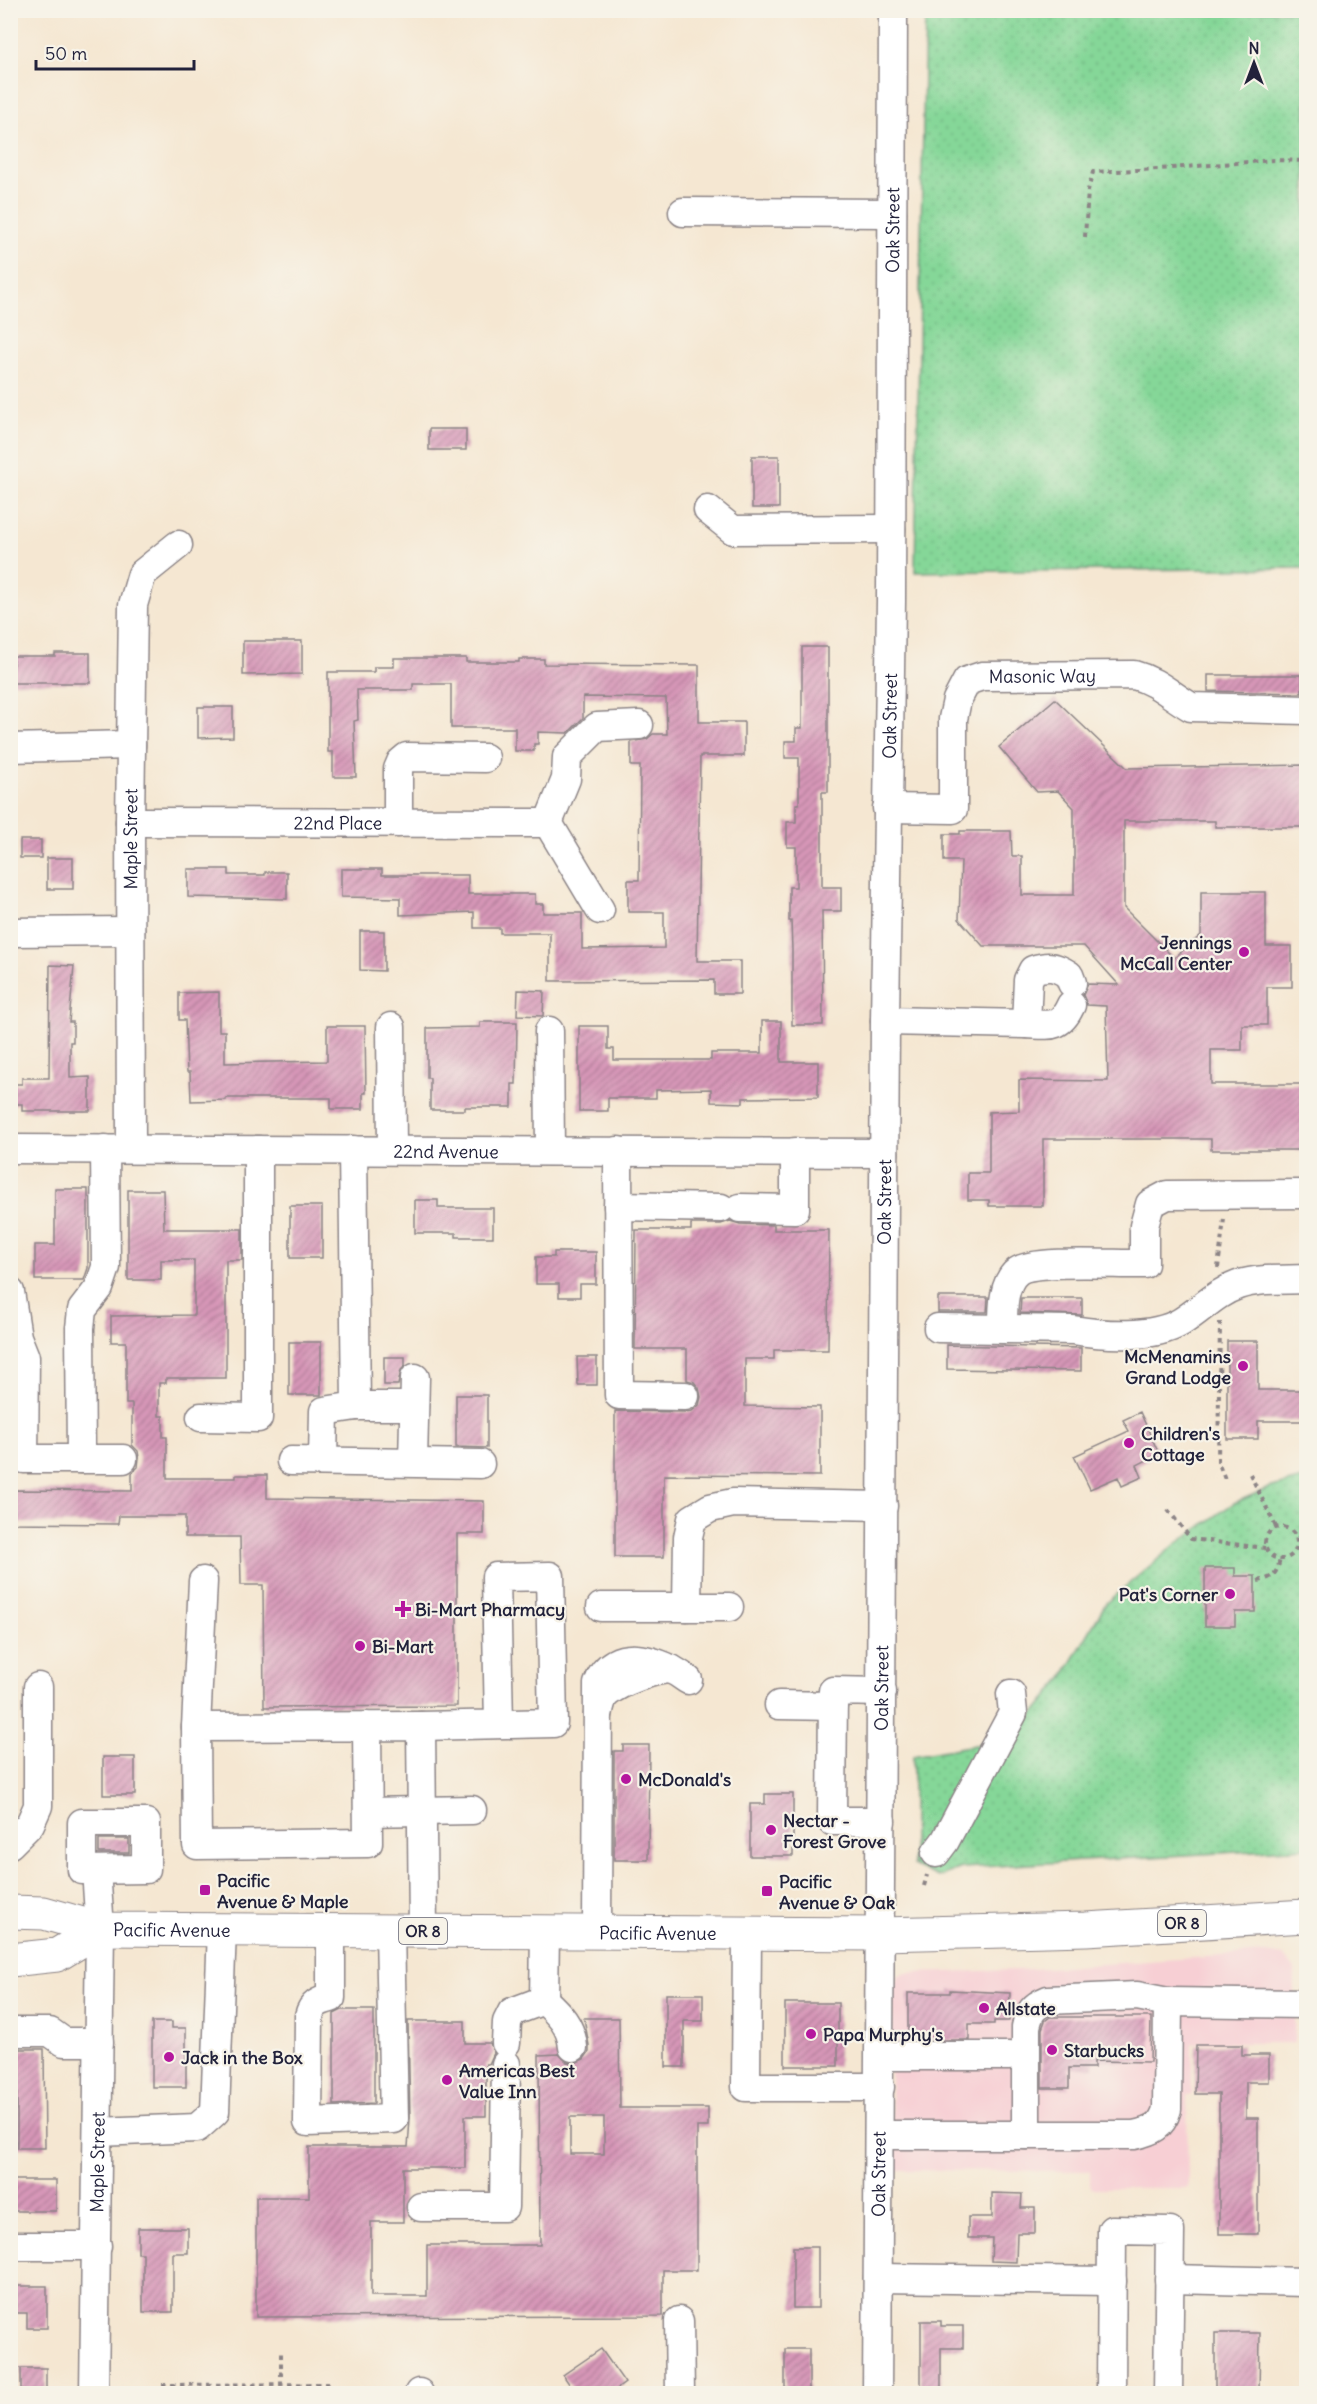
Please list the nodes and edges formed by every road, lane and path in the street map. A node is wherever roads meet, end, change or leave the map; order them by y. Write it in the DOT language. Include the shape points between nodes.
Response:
graph roads {
  1 [pos="893,10"];
  2 [pos="1306,160"];
  3 [pos="683,212"];
  4 [pos="892,213"];
  5 [pos="1085,237"];
  6 [pos="708,510"];
  7 [pos="891,529"];
  8 [pos="178,545"];
  9 [pos="1306,710"];
  10 [pos="639,726"];
  11 [pos="131,745"];
  12 [pos="10,748"];
  13 [pos="484,758"];
  14 [pos="887,808"];
  15 [pos="130,822"];
  16 [pos="398,823"];
  17 [pos="548,823"];
  18 [pos="600,910"];
  19 [pos="130,931"];
  20 [pos="10,932"];
  21 [pos="885,1021"];
  22 [pos="1026,1024"];
  23 [pos="391,1027"];
  24 [pos="549,1031"];
  25 [pos="10,1149"];
  26 [pos="118,1149"];
  27 [pos="258,1150"];
  28 [pos="353,1150"];
  29 [pos="392,1150"];
  30 [pos="550,1151"];
  31 [pos="618,1151"];
  32 [pos="795,1152"];
  33 [pos="884,1152"];
  34 [pos="1225,1194"];
  35 [pos="1306,1194"];
  36 [pos="618,1206"];
  37 [pos="1306,1279"];
  38 [pos="10,1292"];
  39 [pos="1217,1294"];
  40 [pos="938,1328"];
  41 [pos="1003,1329"];
  42 [pos="685,1396"];
  43 [pos="356,1406"];
  44 [pos="201,1418"];
  45 [pos="81,1459"];
  46 [pos="123,1459"];
  47 [pos="324,1460"];
  48 [pos="291,1461"];
  49 [pos="413,1462"];
  50 [pos="480,1464"];
  51 [pos="1250,1474"];
  52 [pos="1226,1482"];
  53 [pos="883,1506"];
  54 [pos="1168,1510"];
  55 [pos="1276,1527"];
  56 [pos="1306,1537"];
  57 [pos="1297,1538"];
  58 [pos="1265,1548"];
  59 [pos="1280,1559"];
  60 [pos="203,1581"];
  61 [pos="1258,1581"];
  62 [pos="602,1607"];
  63 [pos="687,1607"];
  64 [pos="729,1607"];
  65 [pos="679,1675"];
  66 [pos="38,1687"];
  67 [pos="882,1692"];
  68 [pos="1011,1694"];
  69 [pos="779,1705"];
  70 [pos="833,1706"];
  71 [pos="499,1724"];
  72 [pos="367,1726"];
  73 [pos="421,1726"];
  74 [pos="196,1727"];
  75 [pos="472,1810"];
  76 [pos="422,1811"];
  77 [pos="368,1812"];
  78 [pos="881,1821"];
  79 [pos="10,1844"];
  80 [pos="936,1853"];
  81 [pos="96,1870"];
  82 [pos="10,1912"];
  83 [pos="1306,1916"];
  84 [pos="100,1929"];
  85 [pos="222,1930"];
  86 [pos="331,1930"];
  87 [pos="390,1931"];
  88 [pos="423,1931"];
  89 [pos="546,1932"];
  90 [pos="597,1932"];
  91 [pos="747,1933"];
  92 [pos="881,1934"];
  93 [pos="10,1960"];
  94 [pos="543,2000"];
  95 [pos="1168,2002"];
  96 [pos="1306,2004"];
  97 [pos="10,2032"];
  98 [pos="99,2042"];
  99 [pos="573,2047"];
  100 [pos="880,2056"];
  101 [pos="1009,2056"];
  102 [pos="880,2087"];
  103 [pos="98,2132"];
  104 [pos="879,2135"];
  105 [pos="1026,2135"];
  106 [pos="421,2207"];
  107 [pos="10,2246"];
  108 [pos="97,2246"];
  109 [pos="878,2277"];
  110 [pos="1169,2279"];
  111 [pos="1112,2281"];
  112 [pos="1306,2282"];
  113 [pos="679,2321"];
  114 [pos="281,2352"];
  115 [pos="281,2384"];
  116 [pos="331,2384"];
  117 [pos="162,2385"];
  118 [pos="94,2394"];
  119 [pos="281,2394"];
  120 [pos="680,2394"];
  121 [pos="877,2394"];
  122 [pos="1111,2394"];
  123 [pos="1168,2394"];
  1 -- 4 [label="street, Oak Street"];
  2 -- 5 [label="path" via="1093,172"];
  3 -- 4 [label="street"];
  4 -- 7 [label="street, Oak Street"];
  6 -- 7 [label="street" via="733,530"];
  7 -- 14 [label="street, Oak Street"];
  8 -- 11 [label="street, Maple Street" via="142,574 133,605"];
  9 -- 14 [label="street, Masonic Way" via="1191,707 1151,680 1134,675 982,676 967,681 957,699 953,719 953,809"];
  10 -- 17 [label="street" via="597,727 567,757 566,779"];
  11 -- 12 [label="street"];
  11 -- 15 [label="street, Maple Street"];
  13 -- 16 [label="street" via="407,757 398,769"];
  14 -- 21 [label="street, Oak Street"];
  15 -- 16 [label="street, 22nd Place"];
  15 -- 19 [label="street, Maple Street"];
  16 -- 17 [label="street, 22nd Place"];
  17 -- 18 [label="street"];
  19 -- 20 [label="street"];
  19 -- 26 [label="street, Maple Street"];
  21 -- 22 [label="street"];
  21 -- 33 [label="street, Oak Street"];
  22 -- 22 [label="street" via="1028,980 1033,970 1057,967 1069,975 1071,994 1065,1018 1055,1025"];
  23 -- 29 [label="street"];
  24 -- 30 [label="street"];
  25 -- 26 [label="street, 22nd Avenue"];
  26 -- 27 [label="street, 22nd Avenue"];
  26 -- 45 [label="street, Maple Street" via="106,1267 99,1288 82,1310"];
  27 -- 28 [label="street, 22nd Avenue"];
  27 -- 44 [label="street" via="258,1418"];
  28 -- 29 [label="street, 22nd Avenue"];
  28 -- 43 [label="street"];
  29 -- 30 [label="street, 22nd Avenue"];
  30 -- 31 [label="street, 22nd Avenue"];
  31 -- 32 [label="street, 22nd Avenue"];
  31 -- 36 [label="street"];
  32 -- 33 [label="street, 22nd Avenue"];
  32 -- 36 [label="street" via="795,1209"];
  33 -- 53 [label="street, Oak Street"];
  34 -- 35 [label="street"];
  34 -- 39 [label="path"];
  34 -- 41 [label="street" via="1167,1195 1150,1204 1144,1226 1144,1264 1035,1265 1017,1272 1006,1288"];
  36 -- 42 [label="street" via="620,1395"];
  37 -- 39 [label="street" via="1240,1284"];
  38 -- 45 [label="street" via="17,1337 25,1357 24,1459"];
  39 -- 41 [label="street" via="1180,1323 1153,1333"];
  39 -- 52 [label="path" via="1218,1461"];
  40 -- 41 [label="street"];
  43 -- 47 [label="street" via="324,1411"];
  43 -- 49 [label="street" via="414,1392"];
  45 -- 46 [label="street"];
  47 -- 48 [label="street"];
  47 -- 49 [label="street"];
  49 -- 50 [label="street"];
  51 -- 55 [label="path"];
  53 -- 63 [label="street" via="733,1503 710,1508 692,1519"];
  53 -- 67 [label="street, Oak Street"];
  54 -- 58 [label="path" via="1191,1539"];
  55 -- 57 [label="path" via="1289,1528"];
  55 -- 58 [label="path" via="1266,1535"];
  56 -- 57 [label="path"];
  57 -- 59 [label="path" via="1291,1555"];
  58 -- 59 [label="path"];
  59 -- 61 [label="path" via="1277,1572"];
  60 -- 74 [label="street"];
  62 -- 63 [label="street"];
  63 -- 64 [label="street"];
  65 -- 90 [label="street" via="653,1663 625,1659 606,1667 597,1684"];
  66 -- 79 [label="street" via="38,1806 30,1824"];
  67 -- 70 [label="street" via="833,1691"];
  67 -- 78 [label="street, Oak Street"];
  68 -- 80 [label="street" via="1013,1713"];
  69 -- 70 [label="street"];
  70 -- 78 [label="street" via="832,1821"];
  71 -- 71 [label="street" via="553,1723 550,1576 496,1577"];
  71 -- 73 [label="street"];
  72 -- 73 [label="street"];
  72 -- 74 [label="street"];
  72 -- 77 [label="street"];
  73 -- 76 [label="street"];
  74 -- 77 [label="street" via="197,1845 368,1844"];
  75 -- 76 [label="street"];
  76 -- 77 [label="street"];
  76 -- 88 [label="street"];
  78 -- 92 [label="street, Oak Street"];
  81 -- 81 [label="street" via="82,1870 82,1823 146,1823 146,1869"];
  81 -- 84 [label="street, Maple Street"];
  82 -- 84 [label="main road, Pacific Avenue / OR 8" via="44,1912"];
  83 -- 92 [label="main road, Pacific Avenue / OR 8" via="1086,1929"];
  84 -- 85 [label="main road, Pacific Avenue / OR 8"];
  84 -- 93 [label="main road" via="57,1955"];
  84 -- 98 [label="street, Maple Street"];
  85 -- 86 [label="main road, Pacific Avenue / OR 8"];
  85 -- 103 [label="street" via="215,2112 197,2128"];
  86 -- 87 [label="main road, Pacific Avenue / OR 8"];
  86 -- 87 [label="street" via="331,1998 312,2007 309,2016 308,2122 394,2119"];
  87 -- 88 [label="main road, Pacific Avenue / OR 8"];
  88 -- 89 [label="main road, Pacific Avenue / OR 8"];
  89 -- 90 [label="main road, Pacific Avenue / OR 8"];
  89 -- 94 [label="street"];
  90 -- 91 [label="main road, Pacific Avenue / OR 8"];
  91 -- 92 [label="main road, Pacific Avenue / OR 8"];
  91 -- 102 [label="street" via="746,2087"];
  92 -- 100 [label="street, Oak Street"];
  94 -- 99 [label="street" via="564,2019"];
  94 -- 106 [label="street" via="512,2012 507,2022 504,2207"];
  95 -- 96 [label="street"];
  95 -- 105 [label="street" via="1167,2109 1156,2128 1134,2135"];
  95 -- 105 [label="street" via="1137,1996 1048,2000 1035,2005 1028,2014 1026,2027"];
  97 -- 98 [label="street" via="50,2032 64,2042"];
  98 -- 103 [label="street, Maple Street"];
  100 -- 101 [label="street"];
  100 -- 102 [label="street, Oak Street"];
  102 -- 104 [label="street, Oak Street"];
  103 -- 108 [label="street, Maple Street"];
  104 -- 105 [label="street"];
  104 -- 109 [label="street, Oak Street"];
  107 -- 108 [label="street"];
  108 -- 118 [label="street, Maple Street"];
  109 -- 111 [label="street"];
  109 -- 121 [label="street, Oak Street"];
  110 -- 111 [label="street" via="1170,2231 1112,2230"];
  110 -- 112 [label="street"];
  110 -- 123 [label="street"];
  111 -- 122 [label="street"];
  113 -- 120 [label="street"];
  114 -- 115 [label="path"];
  115 -- 116 [label="path"];
  115 -- 117 [label="path"];
  115 -- 119 [label="path"];
}
